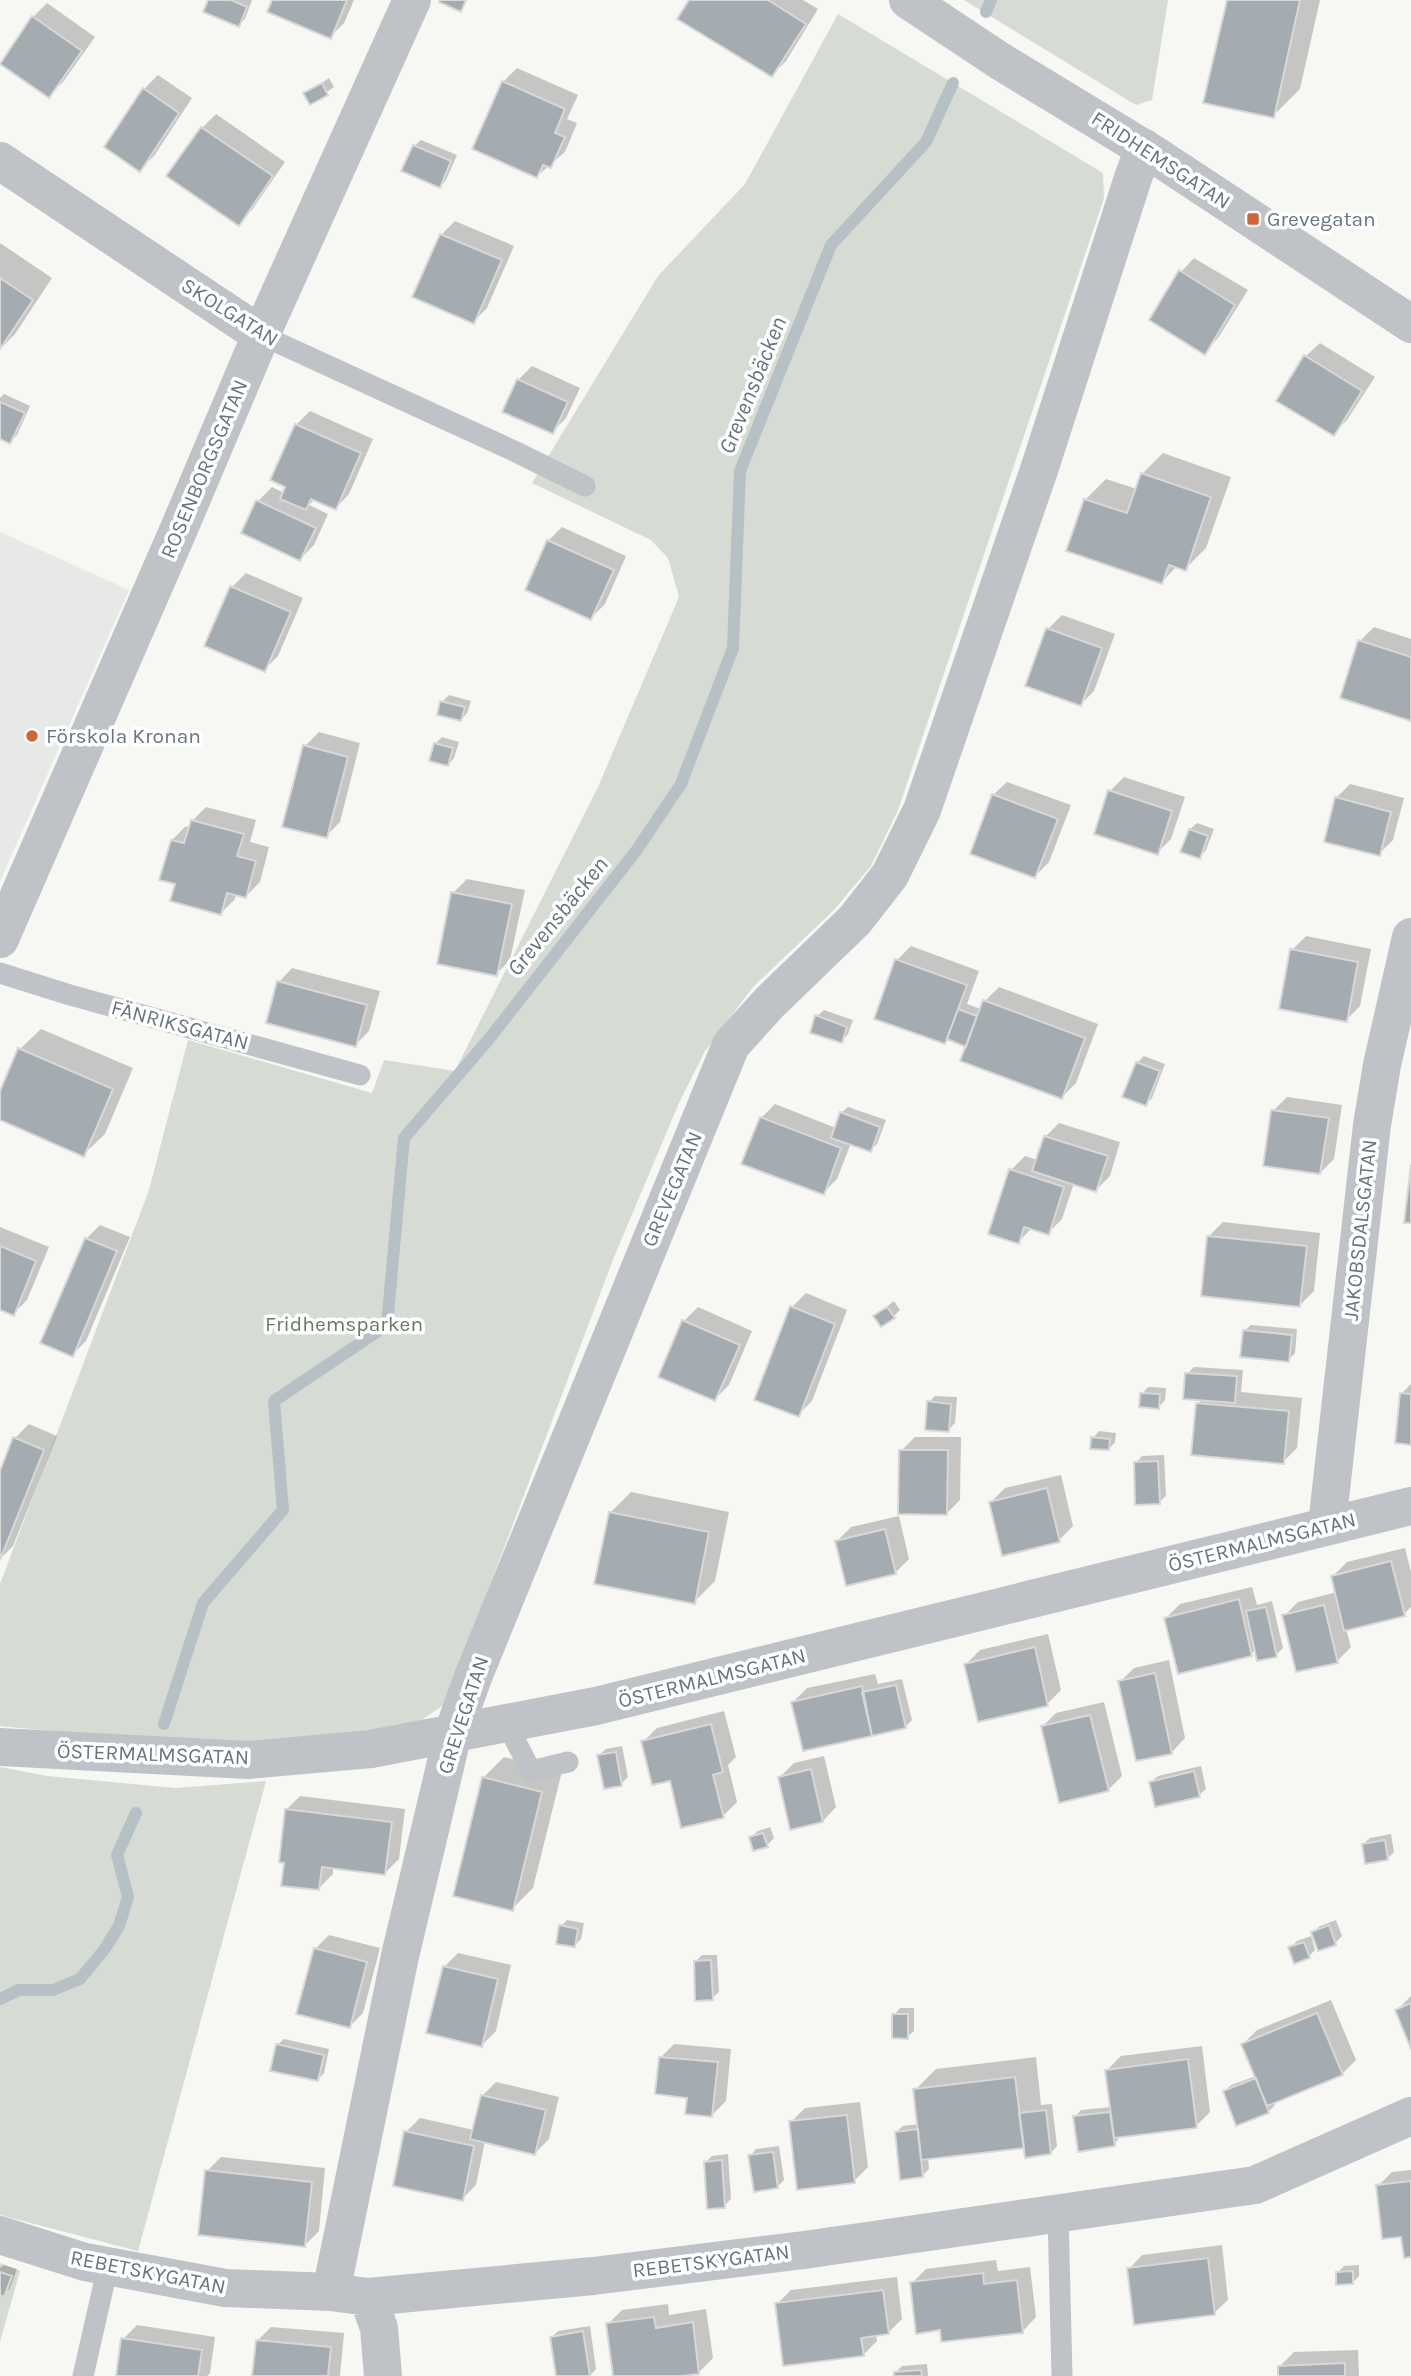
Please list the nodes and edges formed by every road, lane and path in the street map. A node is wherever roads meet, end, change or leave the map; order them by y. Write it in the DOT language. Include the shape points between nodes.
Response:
graph roads {
  1 [pos="412,0"];
  2 [pos="908,0"];
  3 [pos="1144,148"];
  4 [pos="0,161"];
  5 [pos="1411,324"];
  6 [pos="261,335"];
  7 [pos="585,486"];
  8 [pos="1411,937"];
  9 [pos="0,939"];
  10 [pos="0,973"];
  11 [pos="360,1075"];
  12 [pos="1411,1506"];
  13 [pos="1327,1525"];
  14 [pos="517,1723"];
  15 [pos="453,1733"];
  16 [pos="0,1747"];
  17 [pos="568,1762"];
  18 [pos="1411,2116"];
  19 [pos="1058,2213"];
  20 [pos="0,2235"];
  21 [pos="108,2266"];
  22 [pos="331,2292"];
  23 [pos="368,2297"];
  24 [pos="83,2376"];
  25 [pos="383,2376"];
  26 [pos="1062,2376"];
  1 -- 6 [label="street, ROSENBORGSGATAN"];
  2 -- 3 [label="street, FRIDHEMSGATAN"];
  3 -- 5 [label="street, FRIDHEMSGATAN"];
  3 -- 15 [label="street, GREVEGATAN" via="922,810 890,875 855,920 731,1045"];
  4 -- 6 [label="street, SKOLGATAN"];
  6 -- 7 [label="lane, SKOLGATAN"];
  6 -- 9 [label="street, ROSENBORGSGATAN"];
  8 -- 13 [label="street, JAKOBSDALSGATAN" via="1372,1125"];
  10 -- 11 [label="lane, FÄNRIKSGATAN"];
  12 -- 13 [label="street, ÖSTERMALMSGATAN"];
  13 -- 14 [label="street, ÖSTERMALMSGATAN"];
  14 -- 15 [label="street, ÖSTERMALMSGATAN"];
  14 -- 17 [label="lane" via="514,1740 531,1771"];
  15 -- 16 [label="street, ÖSTERMALMSGATAN" via="371,1749 248,1760"];
  15 -- 22 [label="street, GREVEGATAN" via="400,1956"];
  18 -- 19 [label="street, REBETSKYGATAN" via="1255,2185"];
  19 -- 23 [label="street, REBETSKYGATAN" via="804,2250"];
  19 -- 26 [label="lane"];
  20 -- 21 [label="street, REBETSKYGATAN"];
  21 -- 22 [label="street, REBETSKYGATAN" via="225,2288"];
  21 -- 24 [label="lane"];
  22 -- 23 [label="street, REBETSKYGATAN"];
  23 -- 25 [label="street" via="379,2328"];
}
